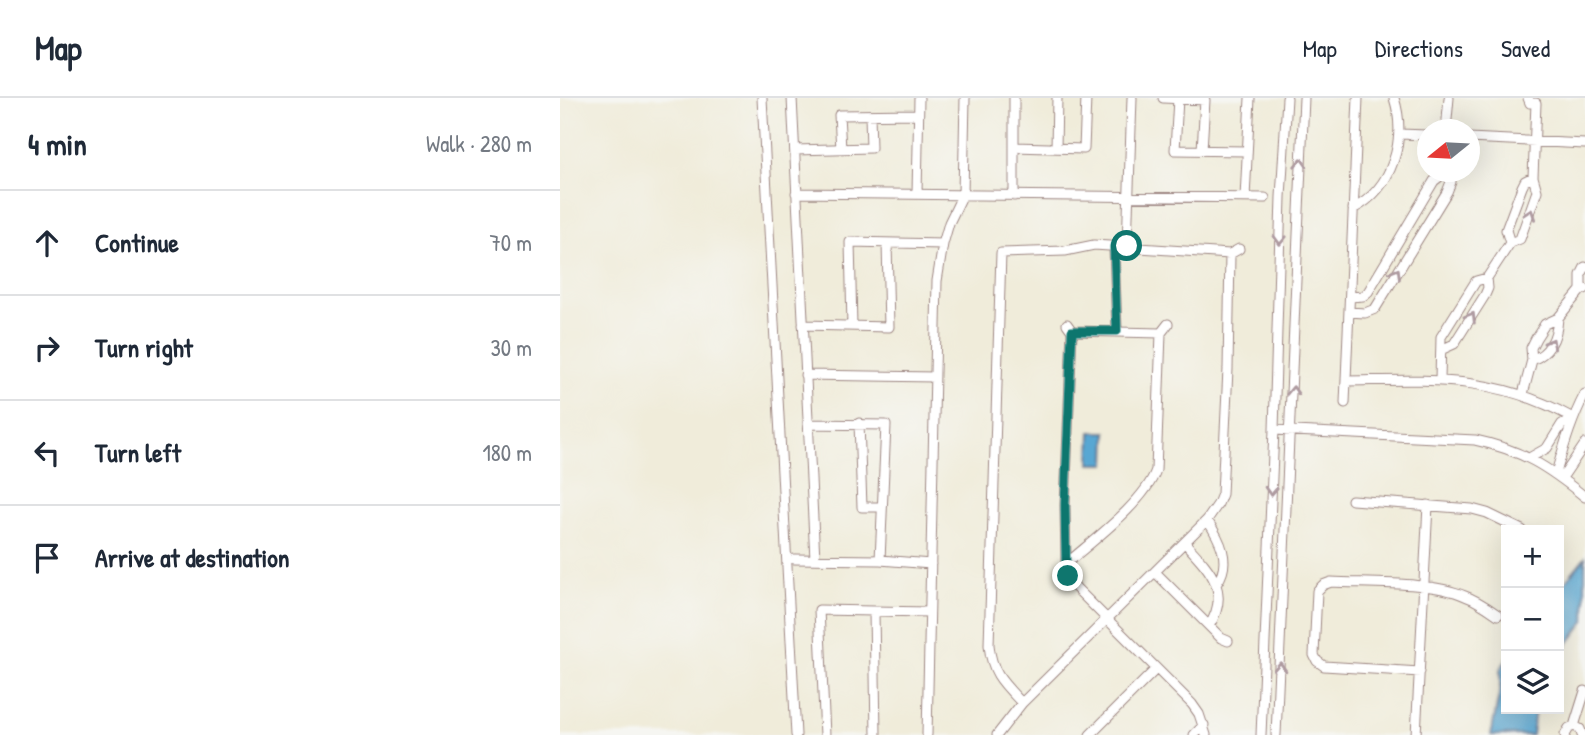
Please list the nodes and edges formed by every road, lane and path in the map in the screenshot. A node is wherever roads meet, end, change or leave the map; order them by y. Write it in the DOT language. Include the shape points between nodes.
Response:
graph roads {
  1 [pos="762,98"];
  2 [pos="792,98"];
  3 [pos="919,98"];
  4 [pos="965,98"];
  5 [pos="1014,98"];
  6 [pos="1057,98"];
  7 [pos="1086,98"];
  8 [pos="1132,98"];
  9 [pos="1163,98"];
  10 [pos="1250,98"];
  11 [pos="1287,98"];
  12 [pos="1304,98"];
  13 [pos="1358,98"];
  14 [pos="1394,98"];
  15 [pos="1449,98"];
  16 [pos="1178,99"];
  17 [pos="1535,100"];
  18 [pos="918,114"];
  19 [pos="870,115"];
  20 [pos="1447,119"];
  21 [pos="1400,134"];
  22 [pos="1417,135"];
  23 [pos="1480,139"];
  24 [pos="1534,141"];
  25 [pos="1585,144"];
  26 [pos="1014,147"];
  27 [pos="1056,148"];
  28 [pos="841,149"];
  29 [pos="795,150"];
  30 [pos="1202,150"];
  31 [pos="1247,151"];
  32 [pos="1533,177"];
  33 [pos="1433,182"];
  34 [pos="1451,182"];
  35 [pos="796,193"];
  36 [pos="917,193"];
  37 [pos="963,194"];
  38 [pos="1014,196"];
  39 [pos="1128,196"];
  40 [pos="1245,198"];
  41 [pos="1265,198"];
  42 [pos="1353,209"];
  43 [pos="887,243"];
  44 [pos="1510,243"];
  45 [pos="943,244"];
  46 [pos="1127,246"];
  47 [pos="1114,247"];
  48 [pos="1585,267"];
  49 [pos="1487,278"];
  50 [pos="1583,289"];
  51 [pos="1350,297"];
  52 [pos="1349,312"];
  53 [pos="1558,318"];
  54 [pos="1168,324"];
  55 [pos="803,325"];
  56 [pos="852,326"];
  57 [pos="1117,331"];
  58 [pos="1161,333"];
  59 [pos="1443,349"];
  60 [pos="1532,360"];
  61 [pos="805,374"];
  62 [pos="935,377"];
  63 [pos="1440,380"];
  64 [pos="1346,381"];
  65 [pos="1523,394"];
  66 [pos="1585,394"];
  67 [pos="1345,403"];
  68 [pos="1573,418"];
  69 [pos="859,423"];
  70 [pos="808,424"];
  71 [pos="1274,430"];
  72 [pos="1291,430"];
  73 [pos="1585,444"];
  74 [pos="1531,457"];
  75 [pos="1559,476"];
  76 [pos="1585,497"];
  77 [pos="1352,500"];
  78 [pos="1428,505"];
  79 [pos="881,507"];
  80 [pos="1207,520"];
  81 [pos="1512,525"];
  82 [pos="1185,543"];
  83 [pos="794,559"];
  84 [pos="815,559"];
  85 [pos="880,560"];
  86 [pos="931,564"];
  87 [pos="1066,564"];
  88 [pos="1155,572"];
  89 [pos="1217,583"];
  90 [pos="1424,587"];
  91 [pos="874,612"];
  92 [pos="929,612"];
  93 [pos="1498,615"];
  94 [pos="1107,621"];
  95 [pos="1209,626"];
  96 [pos="1228,641"];
  97 [pos="1156,669"];
  98 [pos="1420,672"];
  99 [pos="1585,691"];
  100 [pos="1022,703"];
  101 [pos="1574,726"];
  102 [pos="1205,730"];
  103 [pos="796,735"];
  104 [pos="825,735"];
  105 [pos="876,735"];
  106 [pos="926,735"];
  107 [pos="997,735"];
  108 [pos="1090,735"];
  109 [pos="1194,735"];
  110 [pos="1261,735"];
  111 [pos="1276,735"];
  112 [pos="1416,735"];
  113 [pos="1565,735"];
  114 [pos="1583,735"];
  1 -- 103 [label="street"];
  2 -- 29 [label="street"];
  3 -- 18 [label="street"];
  4 -- 37 [label="street"];
  5 -- 26 [label="street"];
  6 -- 27 [label="street"];
  7 -- 27 [label="street" via="1084,149"];
  8 -- 39 [label="street"];
  9 -- 16 [label="street"];
  10 -- 31 [label="street"];
  11 -- 71 [label="street, one-way"];
  72 -- 12 [label="street, one-way"];
  13 -- 42 [label="street"];
  14 -- 21 [label="street"];
  15 -- 20 [label="street"];
  16 -- 30 [label="street" via="1205,100"];
  16 -- 30 [label="street" via="1175,150"];
  17 -- 24 [label="street"];
  18 -- 19 [label="street"];
  18 -- 36 [label="street"];
  19 -- 28 [label="street" via="872,148"];
  19 -- 28 [label="street" via="839,115"];
  21 -- 22 [label="street"];
  21 -- 42 [label="street" via="1387,177 1371,197"];
  23 -- 24 [label="street"];
  24 -- 25 [label="street"];
  24 -- 32 [label="street"];
  26 -- 27 [label="street"];
  26 -- 38 [label="street"];
  28 -- 29 [label="street"];
  29 -- 35 [label="street"];
  30 -- 31 [label="street"];
  31 -- 40 [label="street"];
  32 -- 44 [label="street" via="1525,181 1506,230"];
  44 -- 32 [label="street, one-way" via="1520,239 1533,206 1537,191"];
  33 -- 51 [label="street" via="1368,292"];
  52 -- 34 [label="street, one-way" via="1375,309"];
  35 -- 36 [label="street"];
  35 -- 55 [label="street"];
  36 -- 37 [label="street"];
  37 -- 38 [label="street"];
  37 -- 45 [label="street"];
  38 -- 39 [label="street"];
  39 -- 40 [label="street"];
  39 -- 46 [label="street"];
  40 -- 41 [label="street"];
  42 -- 51 [label="street"];
  43 -- 45 [label="street"];
  43 -- 56 [label="street" via="850,242"];
  43 -- 56 [label="street" via="889,327"];
  44 -- 49 [label="street"];
  45 -- 62 [label="street" via="937,282"];
  46 -- 47 [label="street"];
  46 -- 80 [label="street" via="1234,252 1222,494"];
  47 -- 57 [label="street"];
  47 -- 100 [label="street" via="1001,253 989,645 997,677"];
  48 -- 50 [label="street" via="1580,275"];
  59 -- 49 [label="street, one-way" via="1461,334 1485,295"];
  49 -- 59 [label="street" via="1476,281 1451,319 1441,337"];
  50 -- 53 [label="street"];
  51 -- 52 [label="street"];
  52 -- 64 [label="street"];
  60 -- 53 [label="street, one-way" via="1546,353"];
  53 -- 60 [label="street" via="1545,324 1536,338"];
  54 -- 58 [label="street"];
  55 -- 56 [label="street"];
  55 -- 61 [label="street"];
  57 -- 58 [label="street"];
  57 -- 87 [label="street" via="1069,328"];
  58 -- 87 [label="street" via="1153,481"];
  59 -- 63 [label="street"];
  60 -- 65 [label="street"];
  61 -- 62 [label="street"];
  61 -- 70 [label="street"];
  62 -- 86 [label="street"];
  63 -- 64 [label="street"];
  63 -- 65 [label="street" via="1497,386"];
  64 -- 67 [label="street"];
  65 -- 68 [label="street"];
  66 -- 68 [label="street"];
  68 -- 74 [label="street" via="1562,424 1547,448"];
  68 -- 75 [label="street"];
  69 -- 70 [label="street"];
  69 -- 79 [label="street" via="862,507"];
  69 -- 79 [label="street" via="886,425"];
  70 -- 84 [label="street"];
  71 -- 72 [label="street"];
  71 -- 110 [label="street, one-way"];
  72 -- 74 [label="street" via="1475,440"];
  111 -- 72 [label="street, one-way"];
  73 -- 75 [label="street"];
  74 -- 75 [label="street"];
  75 -- 76 [label="street"];
  77 -- 78 [label="street"];
  78 -- 81 [label="street" via="1487,513"];
  78 -- 90 [label="street"];
  79 -- 85 [label="street"];
  80 -- 82 [label="street"];
  80 -- 89 [label="street" via="1223,551"];
  82 -- 88 [label="street"];
  82 -- 89 [label="street"];
  83 -- 84 [label="street"];
  84 -- 85 [label="street"];
  85 -- 86 [label="street"];
  86 -- 92 [label="street"];
  87 -- 94 [label="street" via="1076,589"];
  88 -- 94 [label="street"];
  88 -- 95 [label="street"];
  89 -- 95 [label="street" via="1215,616"];
  90 -- 93 [label="street" via="1466,596"];
  90 -- 98 [label="street"];
  90 -- 98 [label="street" via="1323,585 1317,591 1314,654 1324,666"];
  91 -- 92 [label="street"];
  91 -- 104 [label="street" via="819,610"];
  91 -- 105 [label="street"];
  92 -- 106 [label="street"];
  94 -- 97 [label="street"];
  94 -- 100 [label="street"];
  95 -- 96 [label="street"];
  97 -- 102 [label="street" via="1192,704"];
  97 -- 108 [label="street"];
  98 -- 112 [label="street"];
  99 -- 101 [label="street"];
  100 -- 107 [label="street"];
  101 -- 113 [label="street"];
  101 -- 114 [label="street"];
  102 -- 109 [label="street"];
}
